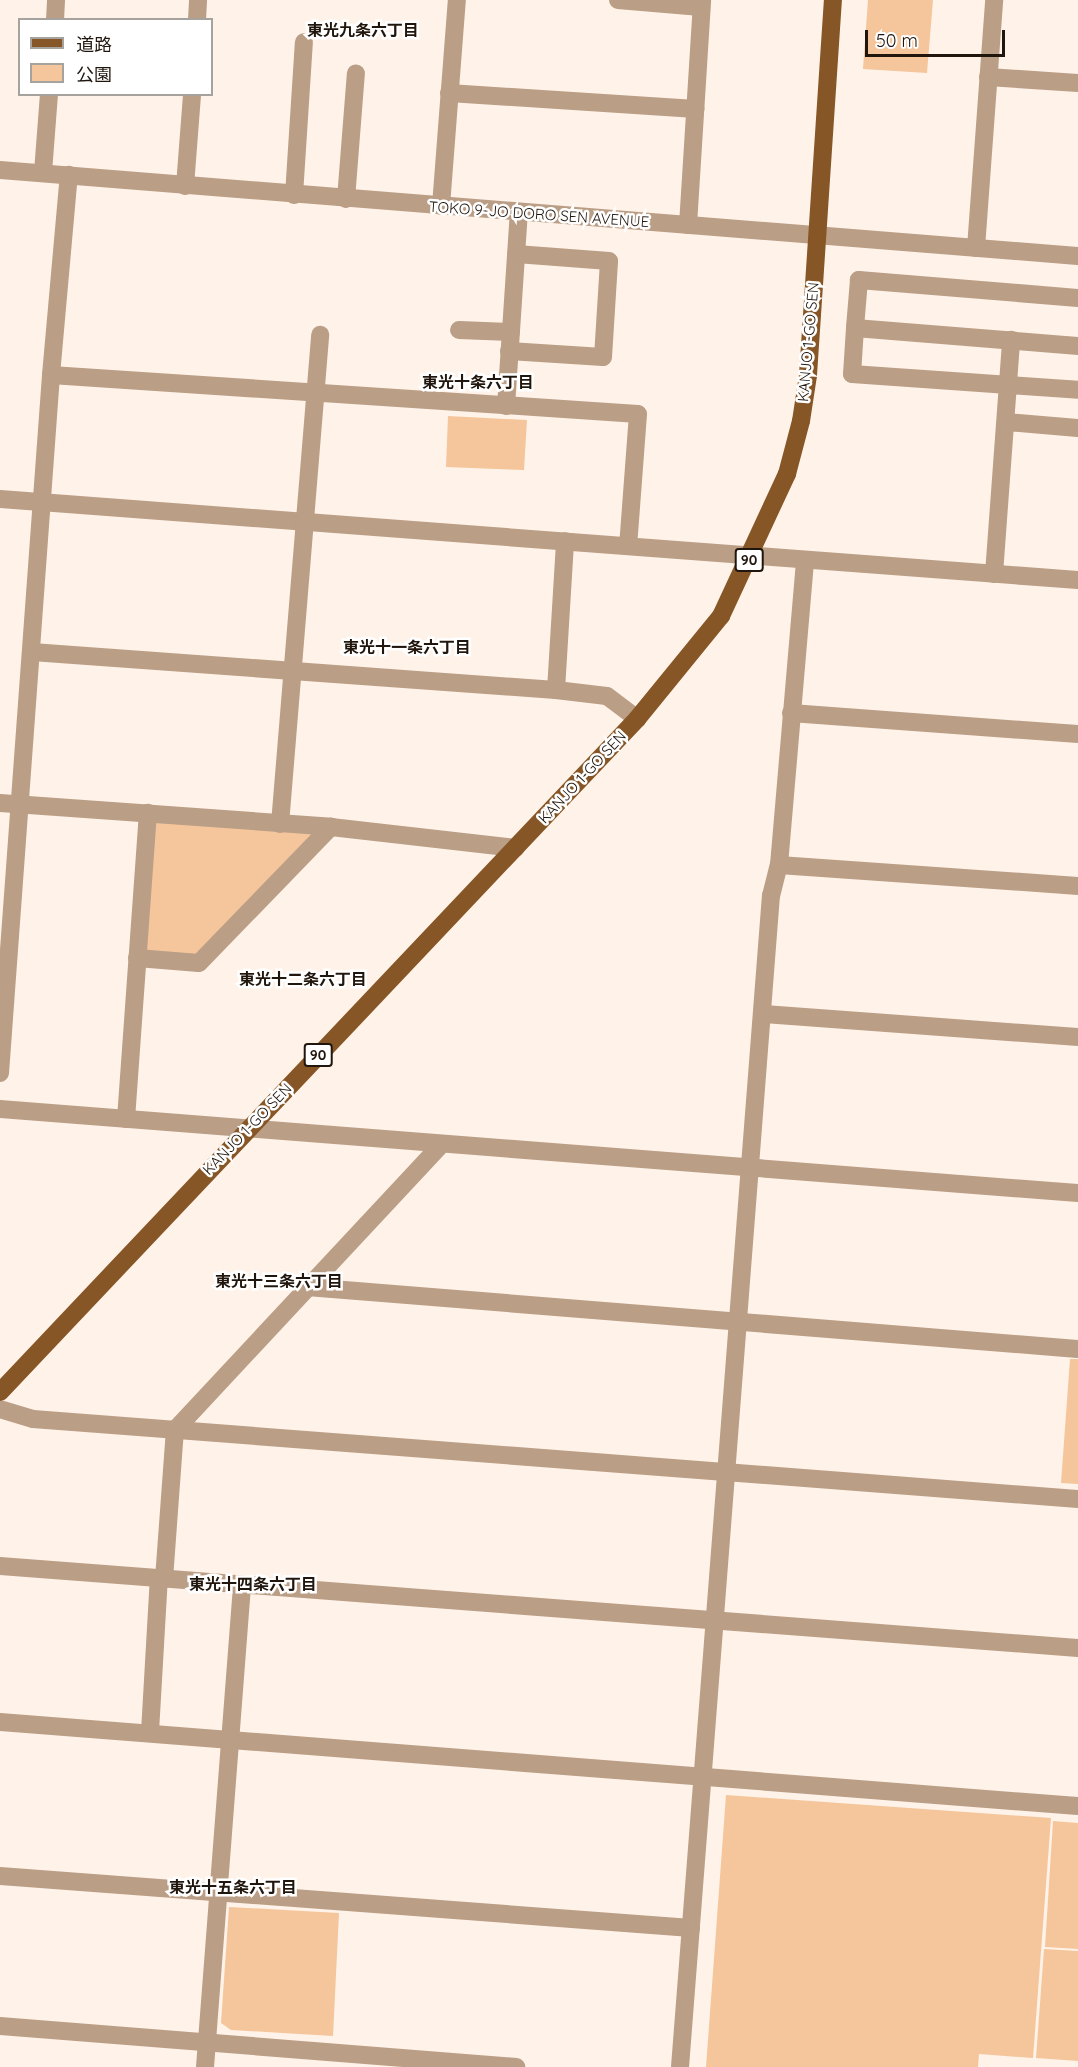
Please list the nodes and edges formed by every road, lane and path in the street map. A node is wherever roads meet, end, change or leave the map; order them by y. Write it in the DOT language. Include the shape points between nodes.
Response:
graph roads {
  1 [pos="56,0"];
  2 [pos="198,0"];
  3 [pos="457,0"];
  4 [pos="618,0"];
  5 [pos="833,0"];
  6 [pos="994,0"];
  7 [pos="702,3"];
  8 [pos="55,18"];
  9 [pos="197,18"];
  10 [pos="304,42"];
  11 [pos="356,73"];
  12 [pos="988,76"];
  13 [pos="1078,83"];
  14 [pos="449,93"];
  15 [pos="49,96"];
  16 [pos="192,96"];
  17 [pos="695,110"];
  18 [pos="0,170"];
  19 [pos="43,172"];
  20 [pos="69,175"];
  21 [pos="186,186"];
  22 [pos="294,195"];
  23 [pos="346,199"];
  24 [pos="441,206"];
  25 [pos="519,212"];
  26 [pos="688,225"];
  27 [pos="816,235"];
  28 [pos="976,248"];
  29 [pos="516,254"];
  30 [pos="1078,256"];
  31 [pos="1078,298"];
  32 [pos="855,328"];
  33 [pos="459,330"];
  34 [pos="511,332"];
  35 [pos="320,335"];
  36 [pos="1011,340"];
  37 [pos="1078,346"];
  38 [pos="509,351"];
  39 [pos="51,375"];
  40 [pos="1008,385"];
  41 [pos="1078,390"];
  42 [pos="315,395"];
  43 [pos="506,406"];
  44 [pos="1006,422"];
  45 [pos="1078,428"];
  46 [pos="0,499"];
  47 [pos="43,502"];
  48 [pos="305,521"];
  49 [pos="566,541"];
  50 [pos="628,546"];
  51 [pos="751,555"];
  52 [pos="805,560"];
  53 [pos="994,574"];
  54 [pos="1078,580"];
  55 [pos="32,652"];
  56 [pos="293,670"];
  57 [pos="556,690"];
  58 [pos="791,713"];
  59 [pos="638,719"];
  60 [pos="1078,734"];
  61 [pos="9,804"];
  62 [pos="148,813"];
  63 [pos="280,824"];
  64 [pos="331,827"];
  65 [pos="516,848"];
  66 [pos="779,865"];
  67 [pos="1078,886"];
  68 [pos="137,958"];
  69 [pos="764,1014"];
  70 [pos="1078,1037"];
  71 [pos="0,1073"];
  72 [pos="0,1109"];
  73 [pos="126,1119"];
  74 [pos="246,1130"];
  75 [pos="442,1144"];
  76 [pos="751,1167"];
  77 [pos="1078,1193"];
  78 [pos="307,1287"];
  79 [pos="737,1322"];
  80 [pos="1078,1349"];
  81 [pos="0,1392"];
  82 [pos="0,1409"];
  83 [pos="175,1430"];
  84 [pos="725,1473"];
  85 [pos="1078,1499"];
  86 [pos="0,1566"];
  87 [pos="162,1578"];
  88 [pos="242,1584"];
  89 [pos="714,1621"];
  90 [pos="1078,1648"];
  91 [pos="0,1722"];
  92 [pos="150,1732"];
  93 [pos="230,1739"];
  94 [pos="701,1775"];
  95 [pos="1078,1806"];
  96 [pos="0,1876"];
  97 [pos="217,1893"];
  98 [pos="691,1928"];
  99 [pos="0,2026"];
  100 [pos="207,2042"];
  101 [pos="206,2067"];
  102 [pos="516,2067"];
  103 [pos="680,2067"];
  1 -- 8 [label="street"];
  2 -- 9 [label="street"];
  3 -- 14 [label="street"];
  4 -- 7 [label="street"];
  5 -- 27 [label="main road, KANJO 1-GO SEN / 90"];
  6 -- 12 [label="street"];
  7 -- 17 [label="street"];
  10 -- 22 [label="street"];
  11 -- 23 [label="street"];
  12 -- 13 [label="street"];
  12 -- 28 [label="street"];
  14 -- 17 [label="street"];
  14 -- 24 [label="street"];
  15 -- 19 [label="street"];
  16 -- 21 [label="street"];
  17 -- 26 [label="street"];
  18 -- 19 [label="street, TOKO 9-JO DORO SEN AVENUE"];
  19 -- 20 [label="street, TOKO 9-JO DORO SEN AVENUE"];
  20 -- 21 [label="street, TOKO 9-JO DORO SEN AVENUE"];
  20 -- 39 [label="street"];
  21 -- 22 [label="street, TOKO 9-JO DORO SEN AVENUE"];
  22 -- 23 [label="street, TOKO 9-JO DORO SEN AVENUE"];
  23 -- 24 [label="street, TOKO 9-JO DORO SEN AVENUE"];
  24 -- 25 [label="street, TOKO 9-JO DORO SEN AVENUE"];
  25 -- 26 [label="street, TOKO 9-JO DORO SEN AVENUE"];
  25 -- 29 [label="street"];
  26 -- 27 [label="street, TOKO 9-JO DORO SEN AVENUE"];
  27 -- 28 [label="street, TOKO 9-JO DORO SEN AVENUE"];
  27 -- 51 [label="main road, KANJO 1-GO SEN / 90" via="808,375 801,421 787,474"];
  28 -- 30 [label="street, TOKO 9-JO DORO SEN AVENUE"];
  29 -- 34 [label="street"];
  29 -- 38 [label="street" via="609,261 603,357"];
  31 -- 32 [label="street" via="859,280"];
  32 -- 36 [label="street"];
  32 -- 40 [label="street" via="852,374"];
  33 -- 34 [label="street"];
  34 -- 38 [label="street"];
  35 -- 42 [label="street"];
  36 -- 37 [label="street"];
  36 -- 40 [label="street"];
  38 -- 43 [label="street"];
  39 -- 42 [label="street"];
  39 -- 47 [label="street"];
  40 -- 41 [label="street"];
  40 -- 44 [label="street"];
  42 -- 43 [label="street"];
  42 -- 48 [label="street"];
  43 -- 50 [label="street" via="638,414"];
  44 -- 45 [label="street"];
  44 -- 53 [label="street"];
  46 -- 47 [label="street"];
  47 -- 48 [label="street"];
  47 -- 55 [label="street"];
  48 -- 49 [label="street"];
  48 -- 56 [label="street"];
  49 -- 50 [label="street"];
  49 -- 57 [label="street"];
  50 -- 51 [label="street"];
  51 -- 52 [label="street"];
  51 -- 59 [label="main road, KANJO 1-GO SEN / 90" via="721,616"];
  52 -- 53 [label="street"];
  52 -- 58 [label="street"];
  53 -- 54 [label="street"];
  55 -- 56 [label="street"];
  55 -- 61 [label="street"];
  56 -- 57 [label="street"];
  56 -- 63 [label="street"];
  57 -- 59 [label="street" via="607,696"];
  58 -- 60 [label="street"];
  58 -- 66 [label="street"];
  59 -- 65 [label="main road, KANJO 1-GO SEN / 90"];
  61 -- 62 [label="street"];
  61 -- 71 [label="street"];
  62 -- 63 [label="street"];
  62 -- 68 [label="street"];
  63 -- 64 [label="street"];
  64 -- 65 [label="street"];
  64 -- 68 [label="street" via="199,963"];
  65 -- 74 [label="main road, KANJO 1-GO SEN / 90"];
  66 -- 67 [label="street"];
  66 -- 69 [label="street" via="771,896"];
  68 -- 73 [label="street"];
  69 -- 70 [label="street"];
  69 -- 76 [label="street"];
  72 -- 73 [label="street"];
  73 -- 74 [label="street"];
  74 -- 75 [label="street"];
  74 -- 81 [label="main road, KANJO 1-GO SEN / 90"];
  75 -- 76 [label="street"];
  75 -- 78 [label="street"];
  76 -- 77 [label="street"];
  76 -- 79 [label="street"];
  78 -- 79 [label="street"];
  78 -- 83 [label="street"];
  79 -- 80 [label="street"];
  79 -- 84 [label="street"];
  82 -- 83 [label="street" via="33,1419"];
  83 -- 84 [label="street"];
  83 -- 87 [label="street"];
  84 -- 85 [label="street"];
  84 -- 89 [label="street"];
  86 -- 87 [label="street"];
  87 -- 88 [label="street"];
  87 -- 92 [label="street"];
  88 -- 89 [label="street"];
  88 -- 93 [label="street"];
  89 -- 90 [label="street"];
  89 -- 94 [label="street"];
  91 -- 92 [label="street"];
  92 -- 93 [label="street"];
  93 -- 94 [label="street"];
  93 -- 97 [label="street"];
  94 -- 95 [label="street"];
  94 -- 98 [label="street"];
  96 -- 97 [label="street"];
  97 -- 98 [label="street"];
  97 -- 100 [label="street"];
  98 -- 103 [label="street"];
  99 -- 100 [label="street"];
  100 -- 101 [label="street"];
  100 -- 102 [label="street"];
}
